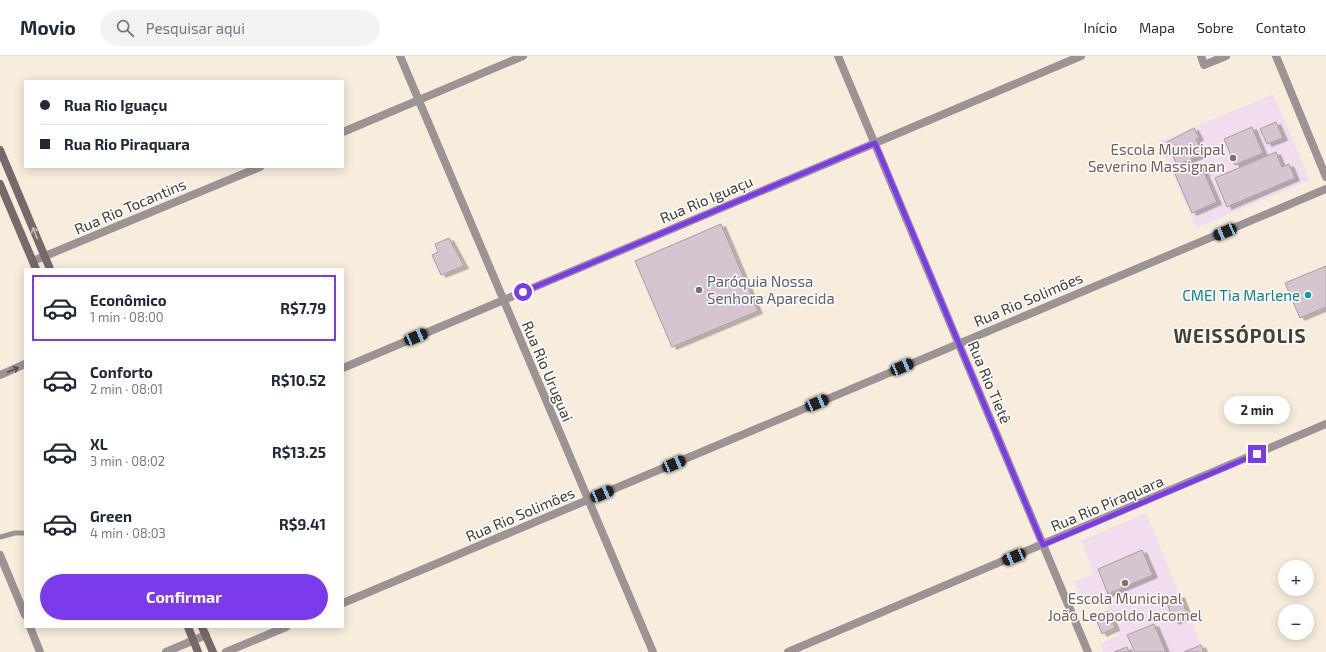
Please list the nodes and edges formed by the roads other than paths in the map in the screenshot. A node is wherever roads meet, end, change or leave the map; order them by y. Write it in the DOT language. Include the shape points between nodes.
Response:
graph roads {
  1 [pos="400,56"];
  2 [pos="523,56"];
  3 [pos="838,56"];
  4 [pos="1081,56"];
  5 [pos="1200,56"];
  6 [pos="1226,56"];
  7 [pos="1276,56"];
  8 [pos="419,100"];
  9 [pos="344,132"];
  10 [pos="875,143"];
  11 [pos="0,150"];
  12 [pos="258,168"];
  13 [pos="1326,177"];
  14 [pos="0,184"];
  15 [pos="1326,189"];
  16 [pos="45,256"];
  17 [pos="32,261"];
  18 [pos="36,268"];
  19 [pos="50,268"];
  20 [pos="503,301"];
  21 [pos="959,343"];
  22 [pos="24,364"];
  23 [pos="344,368"];
  24 [pos="0,375"];
  25 [pos="1326,424"];
  26 [pos="588,500"];
  27 [pos="24,533"];
  28 [pos="0,537"];
  29 [pos="1043,545"];
  30 [pos="0,555"];
  31 [pos="344,603"];
  32 [pos="24,613"];
  33 [pos="30,628"];
  34 [pos="188,628"];
  35 [pos="202,628"];
  36 [pos="284,628"];
  37 [pos="206,635"];
  38 [pos="193,640"];
  39 [pos="40,652"];
  40 [pos="166,652"];
  41 [pos="198,652"];
  42 [pos="213,652"];
  43 [pos="226,652"];
  44 [pos="652,652"];
  45 [pos="788,652"];
  46 [pos="1088,652"];
  1 -- 8 [label="street, Rua Rio Uruguai"];
  2 -- 8 [label="street"];
  3 -- 10 [label="street, Rua Rio Tietê"];
  4 -- 10 [label="street, Rua Rio Iguaçu"];
  5 -- 6 [label="street" via="1204,65"];
  7 -- 13 [label="street"];
  8 -- 9 [label="street"];
  8 -- 20 [label="street, Rua Rio Uruguai"];
  10 -- 20 [label="street, Rua Rio Iguaçu"];
  10 -- 21 [label="street, Rua Rio Tietê"];
  16 -- 11 [label="main road, one-way"];
  12 -- 16 [label="street, Rua Rio Tocantins"];
  14 -- 17 [label="main road"];
  15 -- 21 [label="street, Rua Rio Solimões"];
  16 -- 17 [label="street, Rua Rio Tocantins"];
  16 -- 19 [label="main road"];
  17 -- 18 [label="main road"];
  20 -- 23 [label="street, Rua Rio Iguaçu"];
  20 -- 26 [label="street, Rua Rio Uruguai"];
  21 -- 26 [label="street, Rua Rio Solimões"];
  21 -- 29 [label="street, Rua Rio Tietê"];
  24 -- 22 [label="street, one-way"];
  25 -- 29 [label="street, Rua Rio Piraquara"];
  26 -- 31 [label="street, Rua Rio Solimões"];
  26 -- 44 [label="street, Rua Rio Uruguai"];
  27 -- 28 [label="lane"];
  29 -- 45 [label="street, Rua Rio Piraquara"];
  29 -- 46 [label="street, Rua Rio Tietê"];
  30 -- 32 [label="street"];
  33 -- 39 [label="street"];
  34 -- 38 [label="main road"];
  35 -- 37 [label="main road"];
  36 -- 43 [label="street"];
  37 -- 38 [label="street"];
  37 -- 42 [label="main road"];
  38 -- 40 [label="street"];
  38 -- 41 [label="main road"];
}
